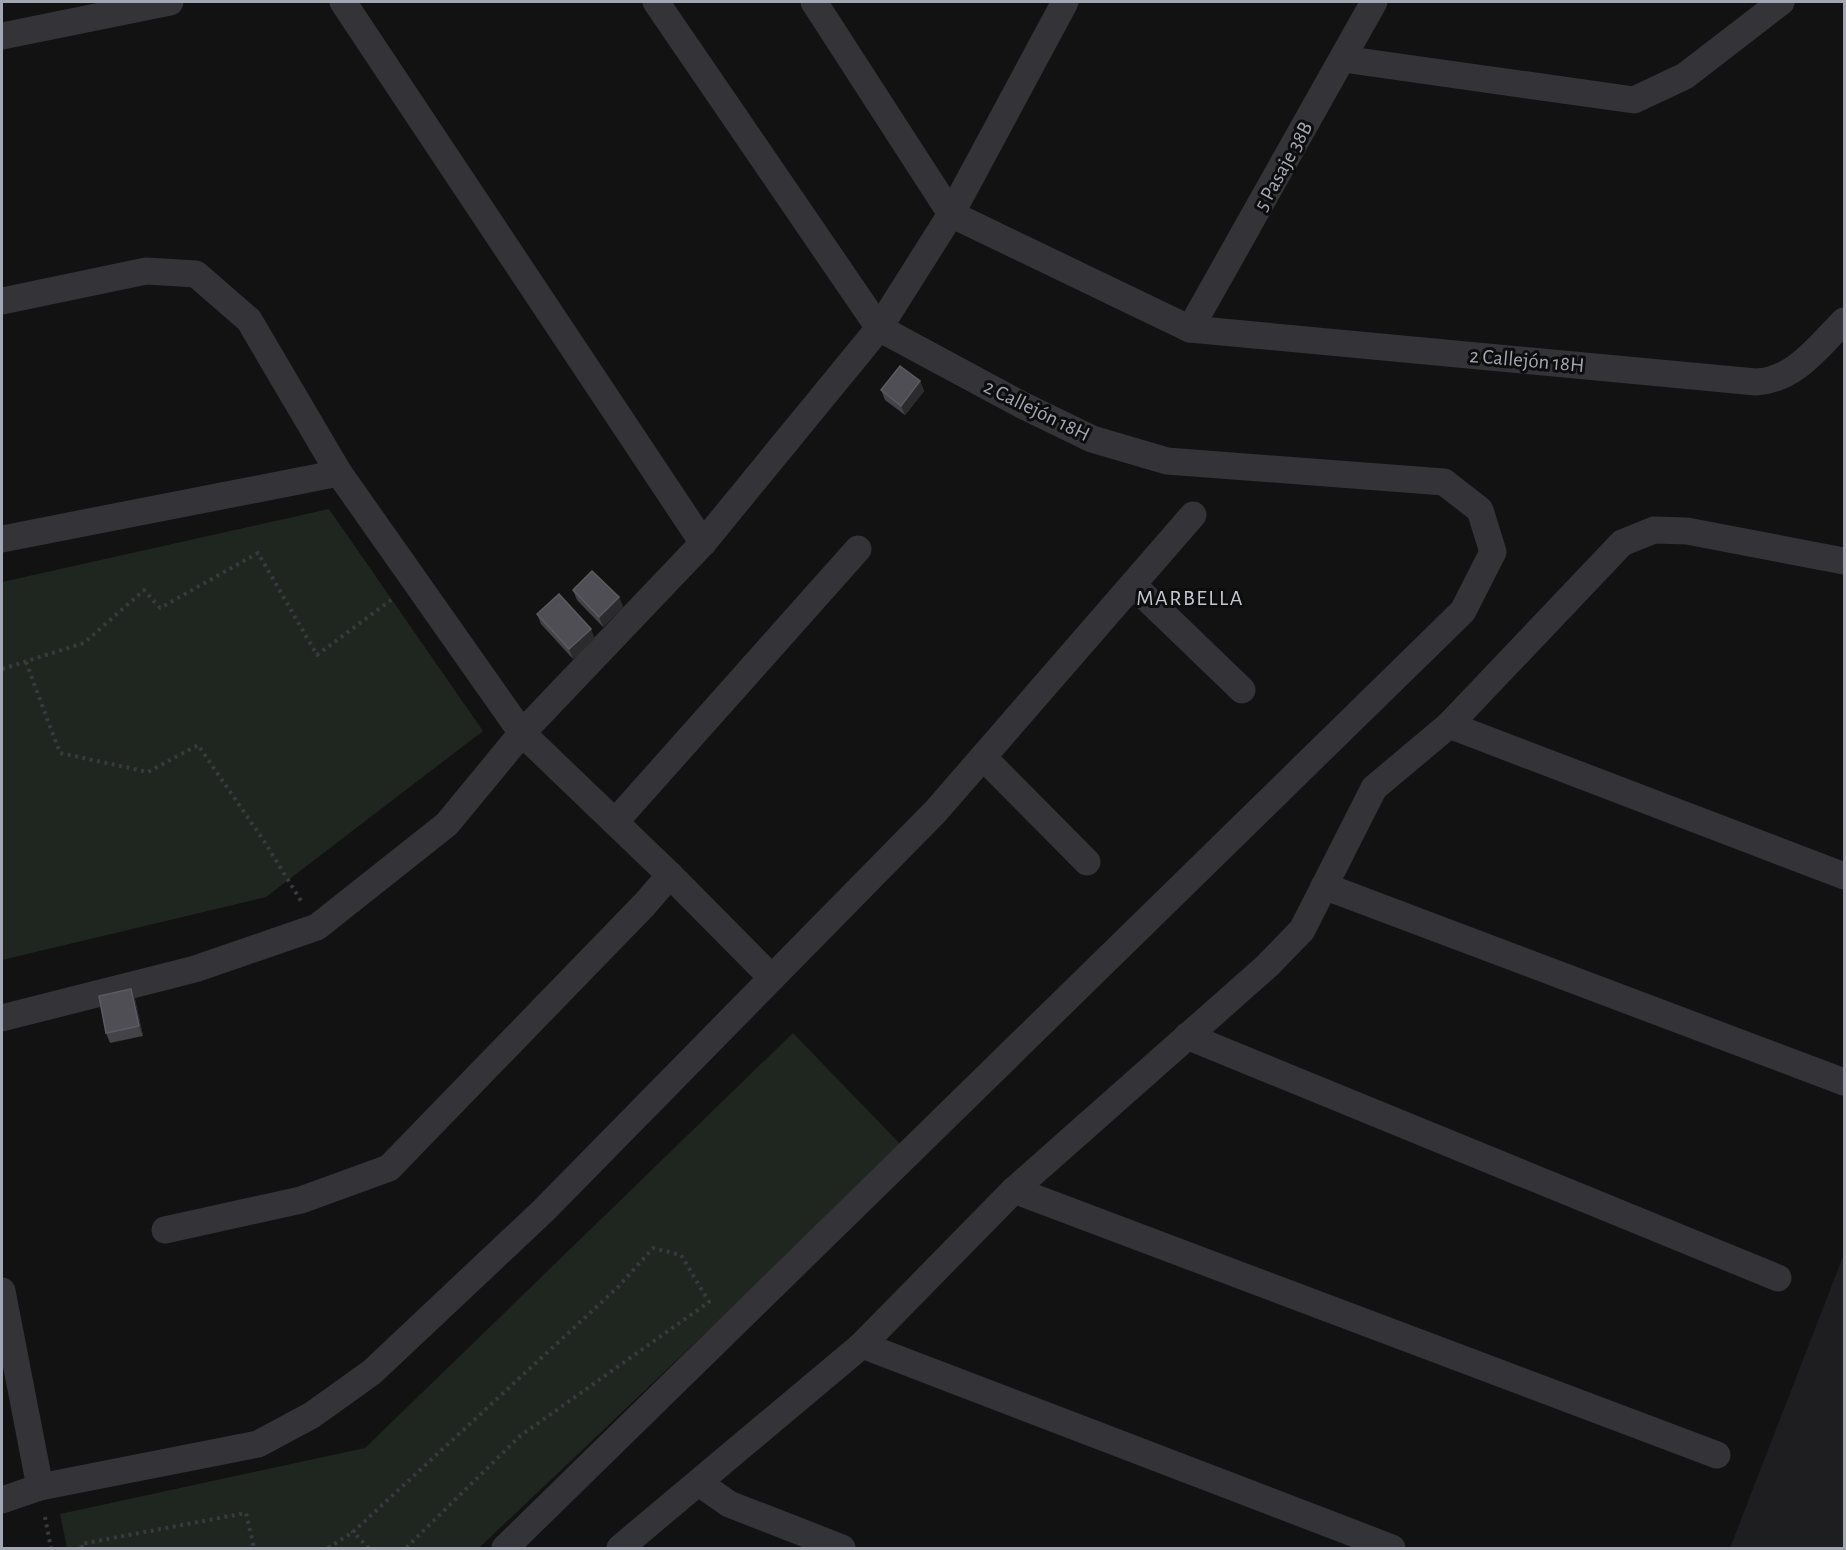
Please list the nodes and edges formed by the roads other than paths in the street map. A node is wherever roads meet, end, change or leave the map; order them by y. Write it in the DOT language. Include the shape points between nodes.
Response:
graph roads {
  1 [pos="170,2"];
  2 [pos="344,2"];
  3 [pos="656,2"];
  4 [pos="814,2"];
  5 [pos="1065,2"];
  6 [pos="1374,2"];
  7 [pos="1781,2"];
  8 [pos="2,36"];
  9 [pos="1343,59"];
  10 [pos="951,214"];
  11 [pos="2,301"];
  12 [pos="1845,321"];
  13 [pos="879,328"];
  14 [pos="1191,329"];
  15 [pos="339,473"];
  16 [pos="1193,515"];
  17 [pos="2,539"];
  18 [pos="704,543"];
  19 [pos="858,549"];
  20 [pos="1845,561"];
  21 [pos="1133,585"];
  22 [pos="1242,690"];
  23 [pos="1449,725"];
  24 [pos="522,733"];
  25 [pos="983,757"];
  26 [pos="615,822"];
  27 [pos="1087,862"];
  28 [pos="670,875"];
  29 [pos="1845,876"];
  30 [pos="1324,886"];
  31 [pos="772,978"];
  32 [pos="2,1018"];
  33 [pos="1187,1036"];
  34 [pos="1845,1083"];
  35 [pos="1014,1190"];
  36 [pos="165,1230"];
  37 [pos="1778,1278"];
  38 [pos="2,1291"];
  39 [pos="862,1345"];
  40 [pos="1718,1455"];
  41 [pos="699,1483"];
  42 [pos="40,1486"];
  43 [pos="2,1500"];
  44 [pos="505,1548"];
  45 [pos="620,1548"];
  46 [pos="842,1548"];
  47 [pos="1392,1548"];
  1 -- 8 [label="street"];
  2 -- 18 [label="street"];
  3 -- 13 [label="street, 2 Callejón 18H"];
  4 -- 10 [label="street"];
  5 -- 10 [label="street"];
  6 -- 9 [label="street, 5 Pasaje 38B"];
  7 -- 9 [label="street" via="1684,76 1634,100"];
  9 -- 14 [label="street, 5 Pasaje 38B"];
  10 -- 13 [label="street"];
  10 -- 14 [label="street, 2 Callejón 18H"];
  11 -- 15 [label="street" via="146,271 196,274 249,320"];
  12 -- 14 [label="street, 2 Callejón 18H" via="1783,377 1756,382"];
  13 -- 18 [label="street"];
  13 -- 44 [label="street, 2 Callejón 18H" via="1092,439 1167,461 1444,482 1480,510 1493,552 1463,611"];
  15 -- 17 [label="street"];
  15 -- 24 [label="street"];
  16 -- 21 [label="street"];
  18 -- 24 [label="street"];
  19 -- 26 [label="street"];
  20 -- 23 [label="street" via="1687,531 1654,530 1622,543"];
  21 -- 22 [label="street"];
  21 -- 25 [label="street"];
  23 -- 29 [label="street"];
  23 -- 30 [label="street" via="1374,788"];
  24 -- 26 [label="street"];
  24 -- 32 [label="street" via="447,824 317,927 195,969"];
  25 -- 27 [label="street"];
  25 -- 31 [label="street" via="936,811"];
  26 -- 28 [label="street"];
  28 -- 31 [label="street"];
  28 -- 36 [label="street" via="389,1168 301,1200"];
  30 -- 33 [label="street" via="1302,930"];
  30 -- 34 [label="street"];
  31 -- 42 [label="street" via="543,1211 372,1372 312,1415 258,1444"];
  33 -- 35 [label="street"];
  33 -- 37 [label="street"];
  35 -- 39 [label="street"];
  35 -- 40 [label="street"];
  38 -- 42 [label="street"];
  39 -- 41 [label="street"];
  39 -- 47 [label="street"];
  41 -- 45 [label="street"];
  41 -- 46 [label="street" via="729,1504"];
  42 -- 43 [label="street"];
}
